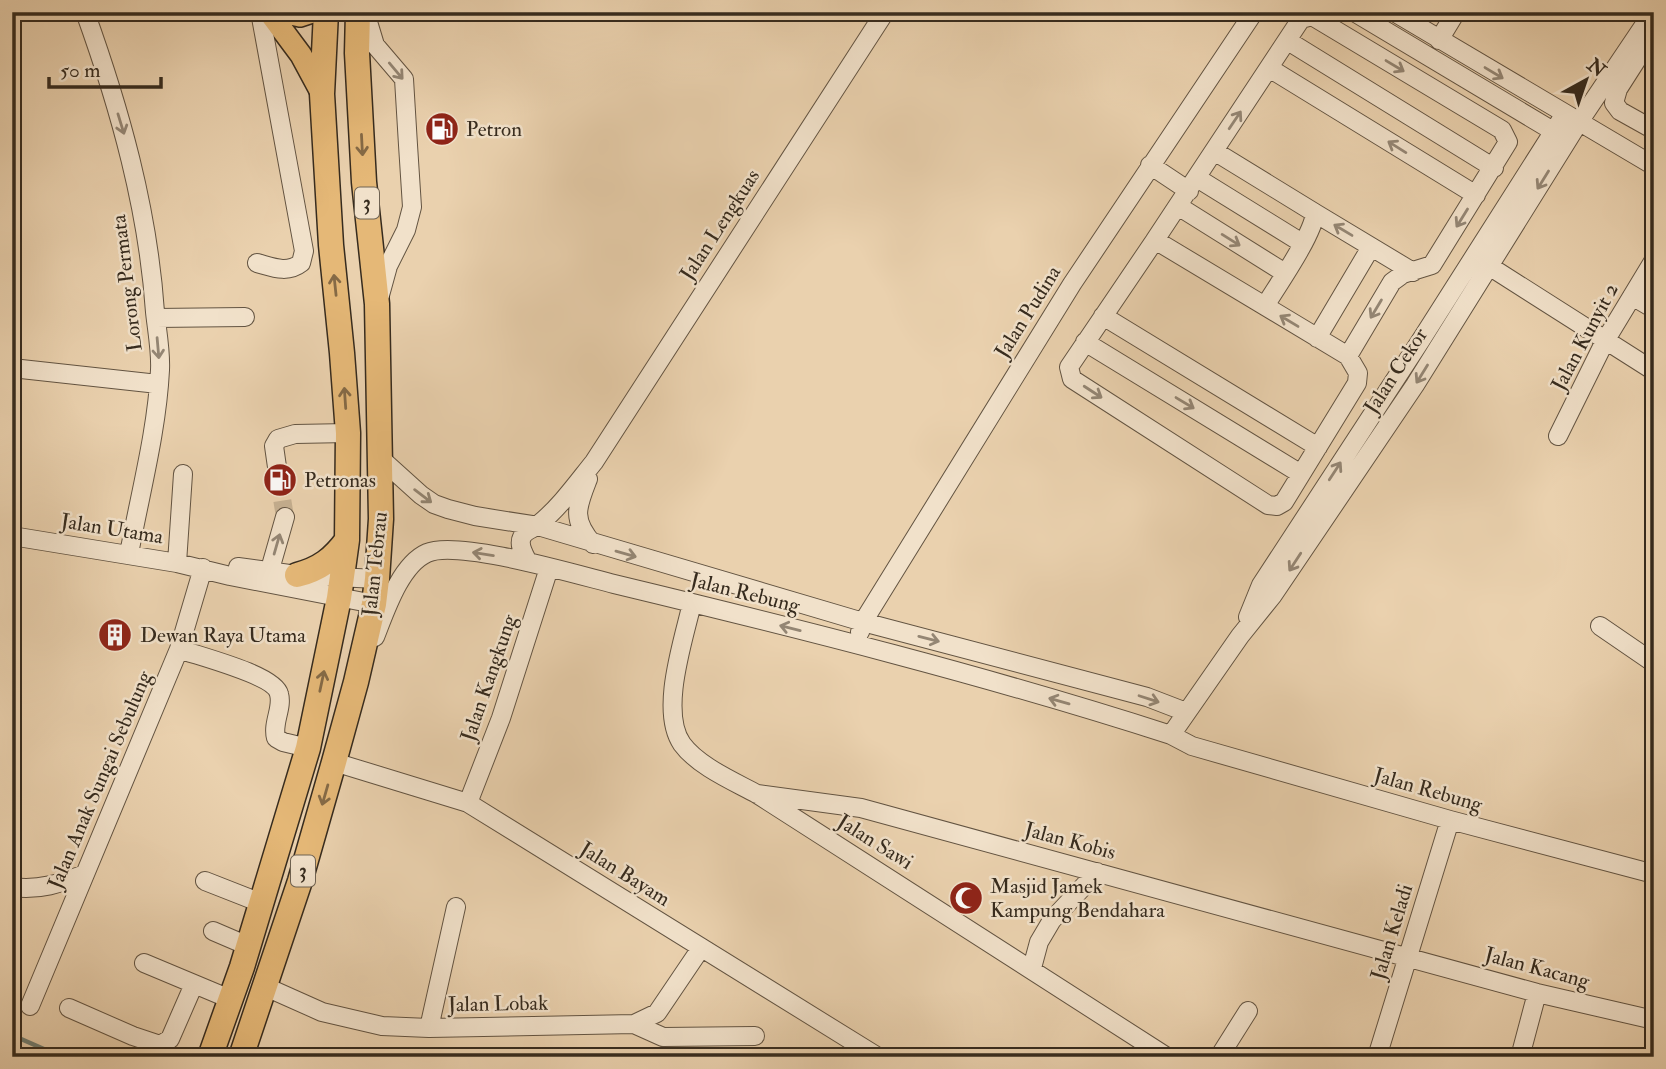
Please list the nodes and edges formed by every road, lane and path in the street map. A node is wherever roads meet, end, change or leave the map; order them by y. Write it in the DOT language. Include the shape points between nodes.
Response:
graph roads {
  1 [pos="85,12"];
  2 [pos="260,12"];
  3 [pos="269,12"];
  4 [pos="283,12"];
  5 [pos="312,12"];
  6 [pos="326,12"];
  7 [pos="358,12"];
  8 [pos="365,12"];
  9 [pos="886,12"];
  10 [pos="1254,12"];
  11 [pos="1354,12"];
  12 [pos="1394,12"];
  13 [pos="1456,12"];
  14 [pos="1653,12"];
  15 [pos="1439,40"];
  16 [pos="290,41"];
  17 [pos="1288,41"];
  18 [pos="1646,41"];
  19 [pos="268,53"];
  20 [pos="1269,68"];
  21 [pos="323,94"];
  22 [pos="1527,115"];
  23 [pos="1571,118"];
  24 [pos="1654,130"];
  25 [pos="1553,131"];
  26 [pos="1214,151"];
  27 [pos="1536,159"];
  28 [pos="1150,165"];
  29 [pos="1654,166"];
  30 [pos="1494,168"];
  31 [pos="1193,184"];
  32 [pos="1476,195"];
  33 [pos="1178,206"];
  34 [pos="1315,213"];
  35 [pos="1155,240"];
  36 [pos="1302,243"];
  37 [pos="1371,247"];
  38 [pos="1654,260"];
  39 [pos="257,263"];
  40 [pos="1489,265"];
  41 [pos="1413,271"];
  42 [pos="1285,273"];
  43 [pos="1632,296"];
  44 [pos="377,304"];
  45 [pos="1265,306"];
  46 [pos="1654,309"];
  47 [pos="1103,316"];
  48 [pos="245,317"];
  49 [pos="156,318"];
  50 [pos="1317,338"];
  51 [pos="1605,341"];
  52 [pos="1085,342"];
  53 [pos="342,353"];
  54 [pos="379,353"];
  55 [pos="1348,356"];
  56 [pos="12,368"];
  57 [pos="1654,371"];
  58 [pos="158,384"];
  59 [pos="348,433"];
  60 [pos="1558,436"];
  61 [pos="1318,447"];
  62 [pos="380,458"];
  63 [pos="594,462"];
  64 [pos="183,474"];
  65 [pos="278,474"];
  66 [pos="1301,474"];
  67 [pos="285,517"];
  68 [pos="538,526"];
  69 [pos="12,536"];
  70 [pos="347,540"];
  71 [pos="593,544"];
  72 [pos="129,554"];
  73 [pos="528,562"];
  74 [pos="177,563"];
  75 [pos="204,568"];
  76 [pos="550,568"];
  77 [pos="297,575"];
  78 [pos="268,577"];
  79 [pos="377,579"];
  80 [pos="341,588"];
  81 [pos="692,603"];
  82 [pos="374,604"];
  83 [pos="863,622"];
  84 [pos="1600,626"];
  85 [pos="1240,636"];
  86 [pos="856,645"];
  87 [pos="179,649"];
  88 [pos="1654,663"];
  89 [pos="356,682"];
  90 [pos="1186,712"];
  91 [pos="1171,736"];
  92 [pos="1192,746"];
  93 [pos="307,748"];
  94 [pos="334,762"];
  95 [pos="757,794"];
  96 [pos="468,803"];
  97 [pos="1450,820"];
  98 [pos="1097,872"];
  99 [pos="85,874"];
  100 [pos="1654,874"];
  101 [pos="205,881"];
  102 [pos="12,887"];
  103 [pos="261,903"];
  104 [pos="456,907"];
  105 [pos="213,931"];
  106 [pos="248,946"];
  107 [pos="701,948"];
  108 [pos="1409,956"];
  109 [pos="144,963"];
  110 [pos="1032,968"];
  111 [pos="194,984"];
  112 [pos="266,987"];
  113 [pos="1537,993"];
  114 [pos="230,999"];
  115 [pos="30,1006"];
  116 [pos="69,1008"];
  117 [pos="1248,1011"];
  118 [pos="1654,1020"];
  119 [pos="634,1024"];
  120 [pos="429,1028"];
  121 [pos="755,1036"];
  122 [pos="211,1054"];
  123 [pos="241,1057"];
  124 [pos="878,1057"];
  125 [pos="1167,1057"];
  126 [pos="1219,1057"];
  127 [pos="1377,1057"];
  128 [pos="1520,1057"];
  1 -- 49 [label="street, Lorong Permata, one-way" via="145,219"];
  2 -- 19 [label="street"];
  3 -- 16 [label="main road"];
  4 -- 5 [label="main road" via="300,16"];
  6 -- 21 [label="highway, Jalan Tebrau / 3"];
  7 -- 44 [label="highway, Jalan Tebrau / 3, one-way" via="364,182"];
  8 -- 44 [label="street, one-way" via="375,46 404,79 411,206"];
  9 -- 63 [label="street, Jalan Lengkuas"];
  10 -- 28 [label="street, Jalan Pudina"];
  11 -- 22 [label="street"];
  12 -- 15 [label="street"];
  13 -- 15 [label="street"];
  14 -- 18 [label="street, Jalan Cekor"];
  15 -- 23 [label="street, one-way"];
  16 -- 19 [label="street" via="279,43"];
  16 -- 21 [label="main road"];
  17 -- 20 [label="street"];
  17 -- 30 [label="street"];
  17 -- 30 [label="street, one-way" via="1301,19 1312,16 1502,130 1508,142"];
  18 -- 23 [label="street, Jalan Cekor"];
  18 -- 24 [label="street" via="1614,103"];
  19 -- 39 [label="street" via="304,251 302,263 295,268 281,270"];
  26 -- 20 [label="street, one-way"];
  32 -- 20 [label="street, one-way"];
  53 -- 21 [label="highway, Jalan Tebrau / 3, one-way"];
  22 -- 25 [label="street"];
  22 -- 27 [label="street" via="1537,138"];
  23 -- 25 [label="street"];
  23 -- 29 [label="street"];
  23 -- 40 [label="street, Jalan Cekor, one-way"];
  25 -- 27 [label="street, Jalan Cekor"];
  26 -- 31 [label="street"];
  26 -- 34 [label="street"];
  85 -- 27 [label="street, Jalan Cekor, one-way" via="1261,584"];
  28 -- 31 [label="street"];
  28 -- 83 [label="street, Jalan Pudina"];
  30 -- 32 [label="street"];
  31 -- 33 [label="street"];
  31 -- 36 [label="street"];
  32 -- 41 [label="street, one-way" via="1432,265"];
  33 -- 35 [label="street"];
  33 -- 42 [label="street, one-way"];
  34 -- 36 [label="street"];
  37 -- 34 [label="street, one-way"];
  35 -- 45 [label="street"];
  35 -- 47 [label="street"];
  36 -- 42 [label="street"];
  37 -- 41 [label="street"];
  37 -- 50 [label="street"];
  38 -- 43 [label="street, Jalan Kunyit 2"];
  40 -- 51 [label="street"];
  40 -- 85 [label="street, Jalan Cekor, one-way" via="1415,385 1273,595"];
  41 -- 55 [label="street, one-way" via="1392,282"];
  42 -- 45 [label="street"];
  43 -- 46 [label="street"];
  43 -- 51 [label="street, Jalan Kunyit 2"];
  44 -- 54 [label="highway, Jalan Tebrau / 3"];
  50 -- 45 [label="street, one-way"];
  47 -- 52 [label="street"];
  47 -- 61 [label="street"];
  48 -- 49 [label="street"];
  49 -- 58 [label="street, Lorong Permata, one-way"];
  50 -- 55 [label="street"];
  51 -- 57 [label="street"];
  51 -- 60 [label="street, Jalan Kunyit 2"];
  52 -- 66 [label="street, one-way"];
  52 -- 66 [label="street, one-way" via="1069,367 1072,379 1268,505 1284,502"];
  53 -- 54 [label="highway" via="359,370 371,366"];
  59 -- 53 [label="highway, Jalan Tebrau / 3, one-way"];
  54 -- 62 [label="highway, Jalan Tebrau / 3"];
  55 -- 61 [label="street" via="1358,373 1357,383"];
  56 -- 58 [label="street"];
  58 -- 72 [label="street, Lorong Permata"];
  59 -- 65 [label="street" via="295,434 278,439 274,446"];
  59 -- 70 [label="highway, Jalan Tebrau / 3"];
  61 -- 66 [label="street"];
  62 -- 68 [label="street, Jalan Rebung, one-way" via="434,504"];
  62 -- 79 [label="highway, Jalan Tebrau / 3"];
  63 -- 68 [label="street, Jalan Lengkuas"];
  63 -- 71 [label="street, Jalan Lengkuas" via="578,504 578,522"];
  64 -- 74 [label="street"];
  78 -- 67 [label="street, one-way"];
  68 -- 71 [label="street, Jalan Rebung"];
  68 -- 73 [label="street, Jalan Lengkuas" via="521,539"];
  69 -- 72 [label="street, Jalan Utama"];
  70 -- 77 [label="highway" via="325,564"];
  70 -- 80 [label="highway, Jalan Tebrau / 3"];
  71 -- 83 [label="street, Jalan Rebung, one-way"];
  72 -- 74 [label="street, Jalan Utama"];
  73 -- 76 [label="street, Jalan Rebung"];
  73 -- 89 [label="street, Jalan Rebung, one-way" via="465,551 427,553 414,562 401,578"];
  74 -- 75 [label="street, Jalan Utama"];
  75 -- 78 [label="street, Jalan Utama" via="233,566"];
  75 -- 87 [label="street, Jalan Anak Sungai Sebulung"];
  76 -- 81 [label="street, Jalan Rebung"];
  76 -- 96 [label="street, Jalan Kangkung"];
  77 -- 78 [label="street, Jalan Utama"];
  77 -- 80 [label="street, Jalan Utama"];
  78 -- 80 [label="street, Jalan Utama"];
  79 -- 80 [label="street"];
  79 -- 82 [label="highway, Jalan Tebrau / 3"];
  80 -- 82 [label="street"];
  93 -- 80 [label="highway, Jalan Tebrau / 3, one-way"];
  86 -- 81 [label="street, Jalan Rebung, one-way"];
  81 -- 95 [label="street, Jalan Sawi" via="672,695 677,735 714,771"];
  82 -- 89 [label="highway, Jalan Tebrau / 3"];
  83 -- 86 [label="street, Jalan Pudina"];
  83 -- 90 [label="street, Jalan Rebung, one-way"];
  84 -- 88 [label="street"];
  85 -- 90 [label="street, Jalan Cekor"];
  91 -- 86 [label="street, Jalan Rebung, one-way"];
  87 -- 93 [label="street" via="260,677 277,688 276,738"];
  87 -- 99 [label="street, Jalan Anak Sungai Sebulung"];
  89 -- 94 [label="highway, Jalan Tebrau / 3"];
  90 -- 91 [label="street, Jalan Cekor"];
  90 -- 92 [label="street"];
  91 -- 92 [label="street, Jalan Rebung"];
  92 -- 97 [label="street, Jalan Rebung"];
  93 -- 103 [label="highway, Jalan Tebrau / 3"];
  94 -- 96 [label="street, Jalan Bayam"];
  94 -- 112 [label="highway, Jalan Tebrau / 3, one-way"];
  95 -- 98 [label="street, Jalan Kobis" via="861,808"];
  95 -- 110 [label="street, Jalan Sawi"];
  96 -- 107 [label="street, Jalan Bayam"];
  97 -- 100 [label="street, Jalan Rebung"];
  97 -- 108 [label="street, Jalan Keladi"];
  98 -- 108 [label="street, Jalan Kobis"];
  98 -- 110 [label="street" via="1052,920"];
  99 -- 102 [label="street" via="54,885"];
  99 -- 115 [label="street, Jalan Anak Sungai Sebulung"];
  101 -- 103 [label="street"];
  103 -- 106 [label="highway, Jalan Tebrau / 3"];
  104 -- 120 [label="street"];
  105 -- 106 [label="street"];
  106 -- 114 [label="highway, Jalan Tebrau / 3"];
  107 -- 119 [label="street" via="657,1013"];
  107 -- 124 [label="street, Jalan Bayam"];
  108 -- 113 [label="street, Jalan Kacang"];
  108 -- 127 [label="street, Jalan Keladi"];
  109 -- 111 [label="street"];
  110 -- 125 [label="street, Jalan Sawi"];
  111 -- 114 [label="street"];
  111 -- 116 [label="street" via="170,1039 160,1045"];
  112 -- 120 [label="street, Jalan Lobak" via="323,1012 382,1026"];
  112 -- 123 [label="highway, Jalan Tebrau / 3"];
  113 -- 118 [label="street, Jalan Kacang"];
  113 -- 128 [label="street"];
  114 -- 122 [label="highway, Jalan Tebrau / 3"];
  117 -- 126 [label="street"];
  119 -- 120 [label="street, Jalan Lobak"];
  119 -- 121 [label="street" via="663,1037"];
}
